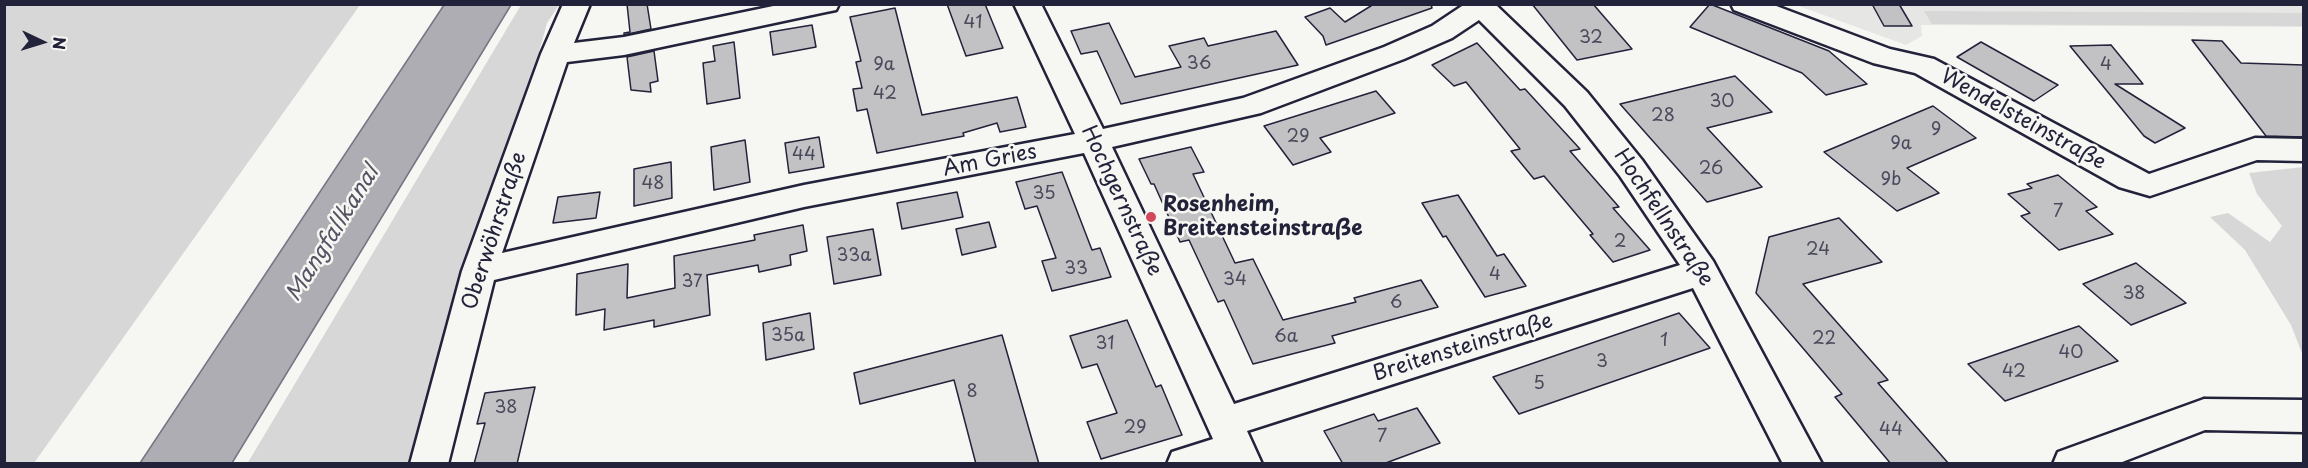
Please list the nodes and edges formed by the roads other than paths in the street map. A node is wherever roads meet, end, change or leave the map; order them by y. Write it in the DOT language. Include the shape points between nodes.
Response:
graph roads {
  1 [pos="577,4"];
  2 [pos="826,4"];
  3 [pos="1027,4"];
  4 [pos="1744,4"];
  5 [pos="1482,6"];
  6 [pos="555,54"];
  7 [pos="1094,141"];
  8 [pos="2304,150"];
  9 [pos="1701,270"];
  10 [pos="479,271"];
  11 [pos="2304,416"];
  12 [pos="1234,445"];
  13 [pos="429,464"];
  14 [pos="1186,464"];
  15 [pos="1803,464"];
  16 [pos="2072,464"];
  1 -- 6 [label="street, Oberwöhrstraße"];
  2 -- 6 [label="street" via="624,46"];
  3 -- 7 [label="street, Hochgernstraße"];
  4 -- 8 [label="street, Wendelsteinstraße" via="1883,57 1924,66 2130,179 2150,185 2255,149"];
  5 -- 7 [label="street, Am Gries" via="1432,36 1314,84 1250,106"];
  5 -- 9 [label="street, Hochfellnstraße" via="1576,99 1631,168"];
  6 -- 10 [label="street, Oberwöhrstraße"];
  7 -- 10 [label="street, Am Gries" via="804,196"];
  7 -- 12 [label="street, Hochgernstraße"];
  9 -- 12 [label="street, Breitensteinstraße"];
  9 -- 15 [label="street, Hochfellnstraße"];
  10 -- 13 [label="street, Oberwöhrstraße"];
  11 -- 16 [label="street" via="2204,414"];
  12 -- 14 [label="street, Breitensteinstraße"];
}
